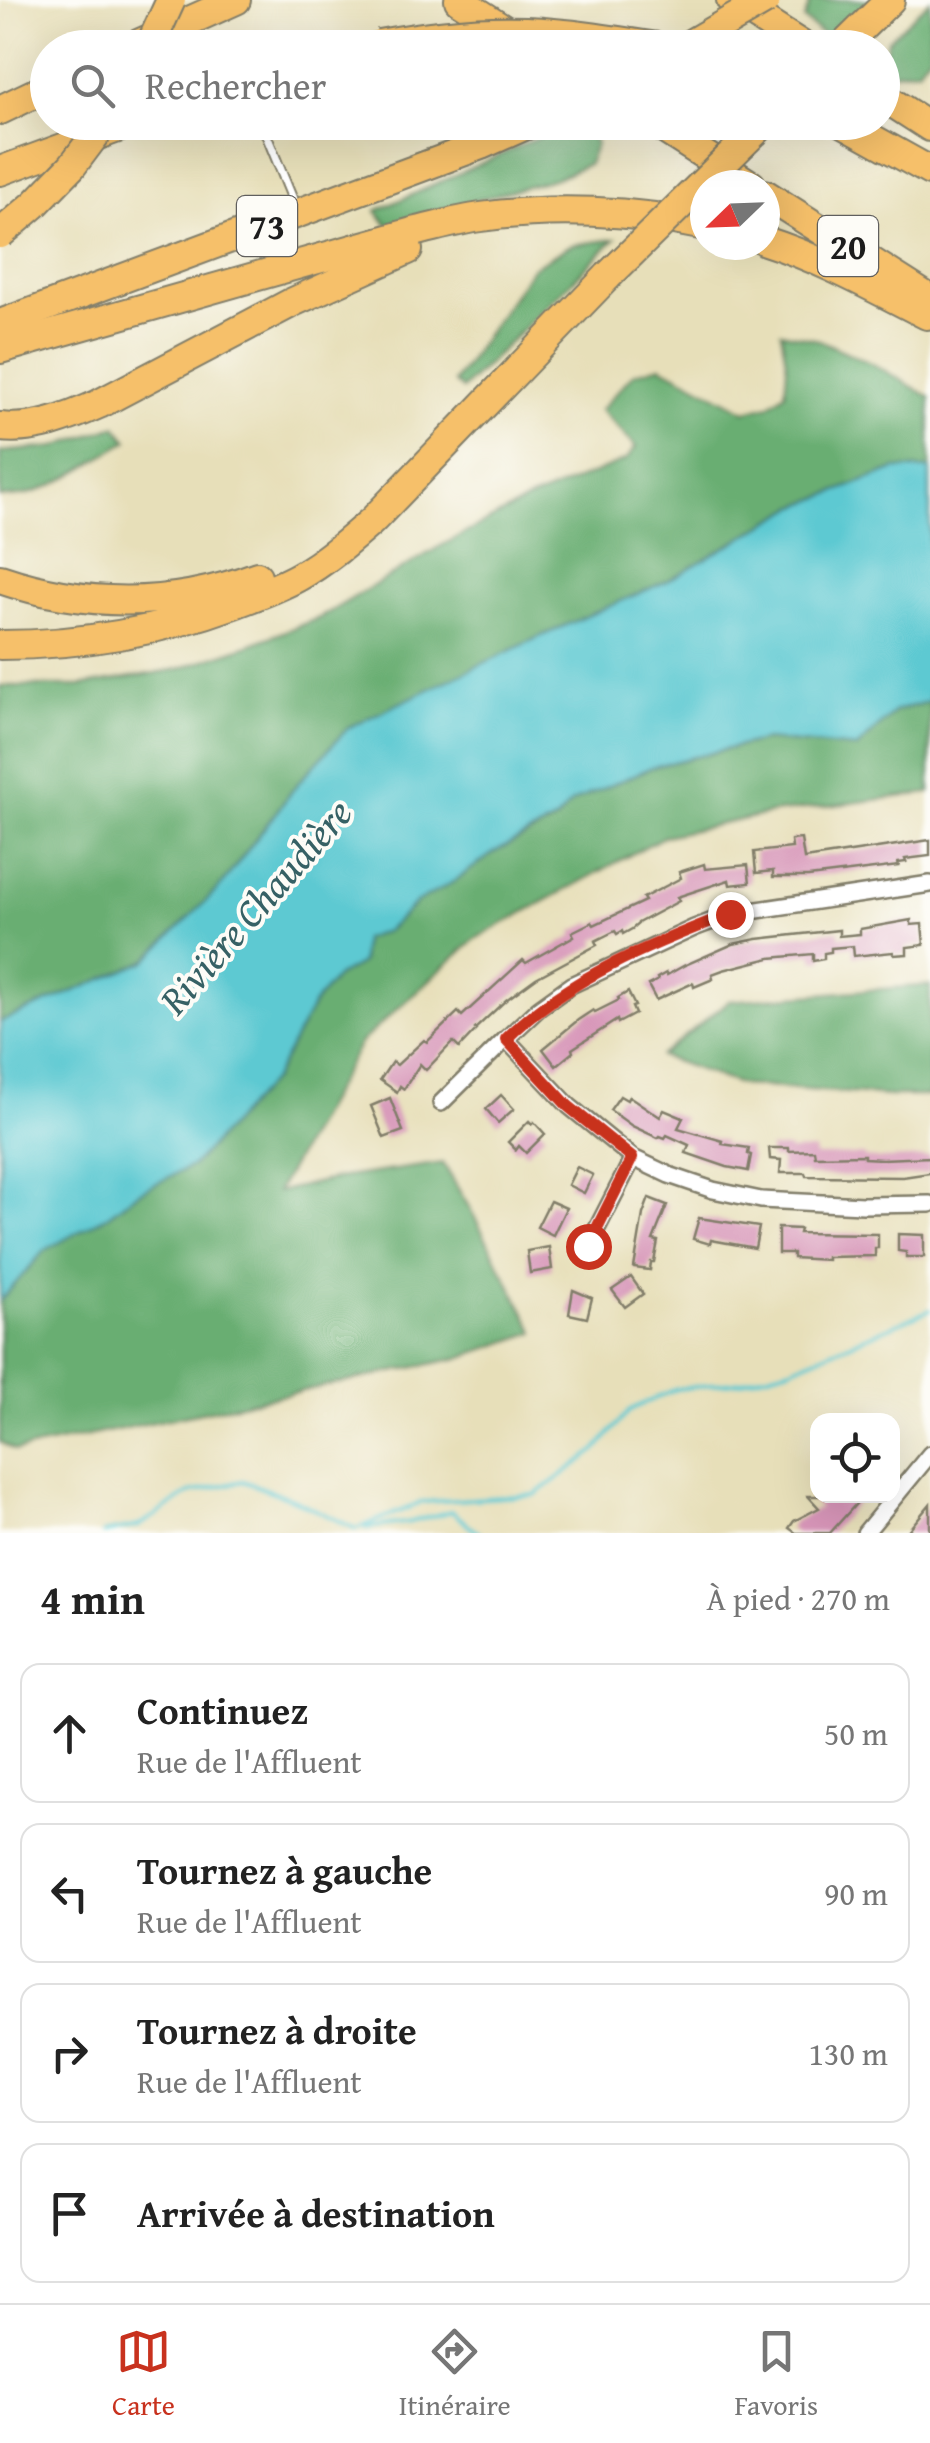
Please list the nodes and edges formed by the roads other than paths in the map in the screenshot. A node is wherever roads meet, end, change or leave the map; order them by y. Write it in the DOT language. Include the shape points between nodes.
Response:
graph roads {
  1 [pos="170,0"];
  2 [pos="236,0"];
  3 [pos="460,0"];
  4 [pos="731,0"];
  5 [pos="766,0"];
  6 [pos="880,9"];
  7 [pos="157,30"];
  8 [pos="169,30"];
  9 [pos="506,30"];
  10 [pos="714,30"];
  11 [pos="778,30"];
  12 [pos="859,30"];
  13 [pos="30,96"];
  14 [pos="900,107"];
  15 [pos="0,110"];
  16 [pos="930,126"];
  17 [pos="85,140"];
  18 [pos="92,140"];
  19 [pos="268,140"];
  20 [pos="495,140"];
  21 [pos="680,140"];
  22 [pos="747,140"];
  23 [pos="874,140"];
  24 [pos="727,170"];
  25 [pos="0,171"];
  26 [pos="930,172"];
  27 [pos="780,203"];
  28 [pos="586,212"];
  29 [pos="298,214"];
  30 [pos="690,224"];
  31 [pos="0,234"];
  32 [pos="780,246"];
  33 [pos="930,298"];
  34 [pos="571,314"];
  35 [pos="930,317"];
  36 [pos="0,324"];
  37 [pos="0,349"];
  38 [pos="0,427"];
  39 [pos="0,579"];
  40 [pos="0,645"];
  41 [pos="930,884"];
  42 [pos="506,1039"];
  43 [pos="441,1103"];
  44 [pos="632,1158"];
  45 [pos="930,1204"];
  46 [pos="588,1246"];
  47 [pos="930,1454"];
  48 [pos="866,1533"];
  1 -- 7 [label="highway, bridge"];
  2 -- 8 [label="highway"];
  3 -- 9 [label="highway"];
  4 -- 11 [label="highway"];
  5 -- 10 [label="highway, bridge"];
  6 -- 12 [label="highway"];
  13 -- 15 [label="highway"];
  14 -- 16 [label="highway"];
  17 -- 25 [label="highway"];
  18 -- 31 [label="highway, bridge"];
  19 -- 29 [label="lane"];
  20 -- 29 [label="highway, 73"];
  21 -- 24 [label="highway"];
  22 -- 34 [label="highway, bridge"];
  23 -- 26 [label="highway"];
  27 -- 33 [label="highway, 20"];
  28 -- 30 [label="highway"];
  28 -- 37 [label="highway" via="477,218 412,232"];
  28 -- 38 [label="highway" via="417,246 293,302 100,404 38,426"];
  29 -- 36 [label="highway, 73"];
  32 -- 35 [label="highway"];
  34 -- 39 [label="highway" via="358,516 269,571 144,602 69,598"];
  34 -- 40 [label="highway" via="372,521 299,577 162,626 81,641"];
  41 -- 42 [label="street" via="730,914 571,985"];
  42 -- 43 [label="street"];
  42 -- 44 [label="street" via="568,1106"];
  44 -- 45 [label="street" via="713,1190 761,1200"];
  44 -- 46 [label="street"];
  47 -- 48 [label="street"];
}
